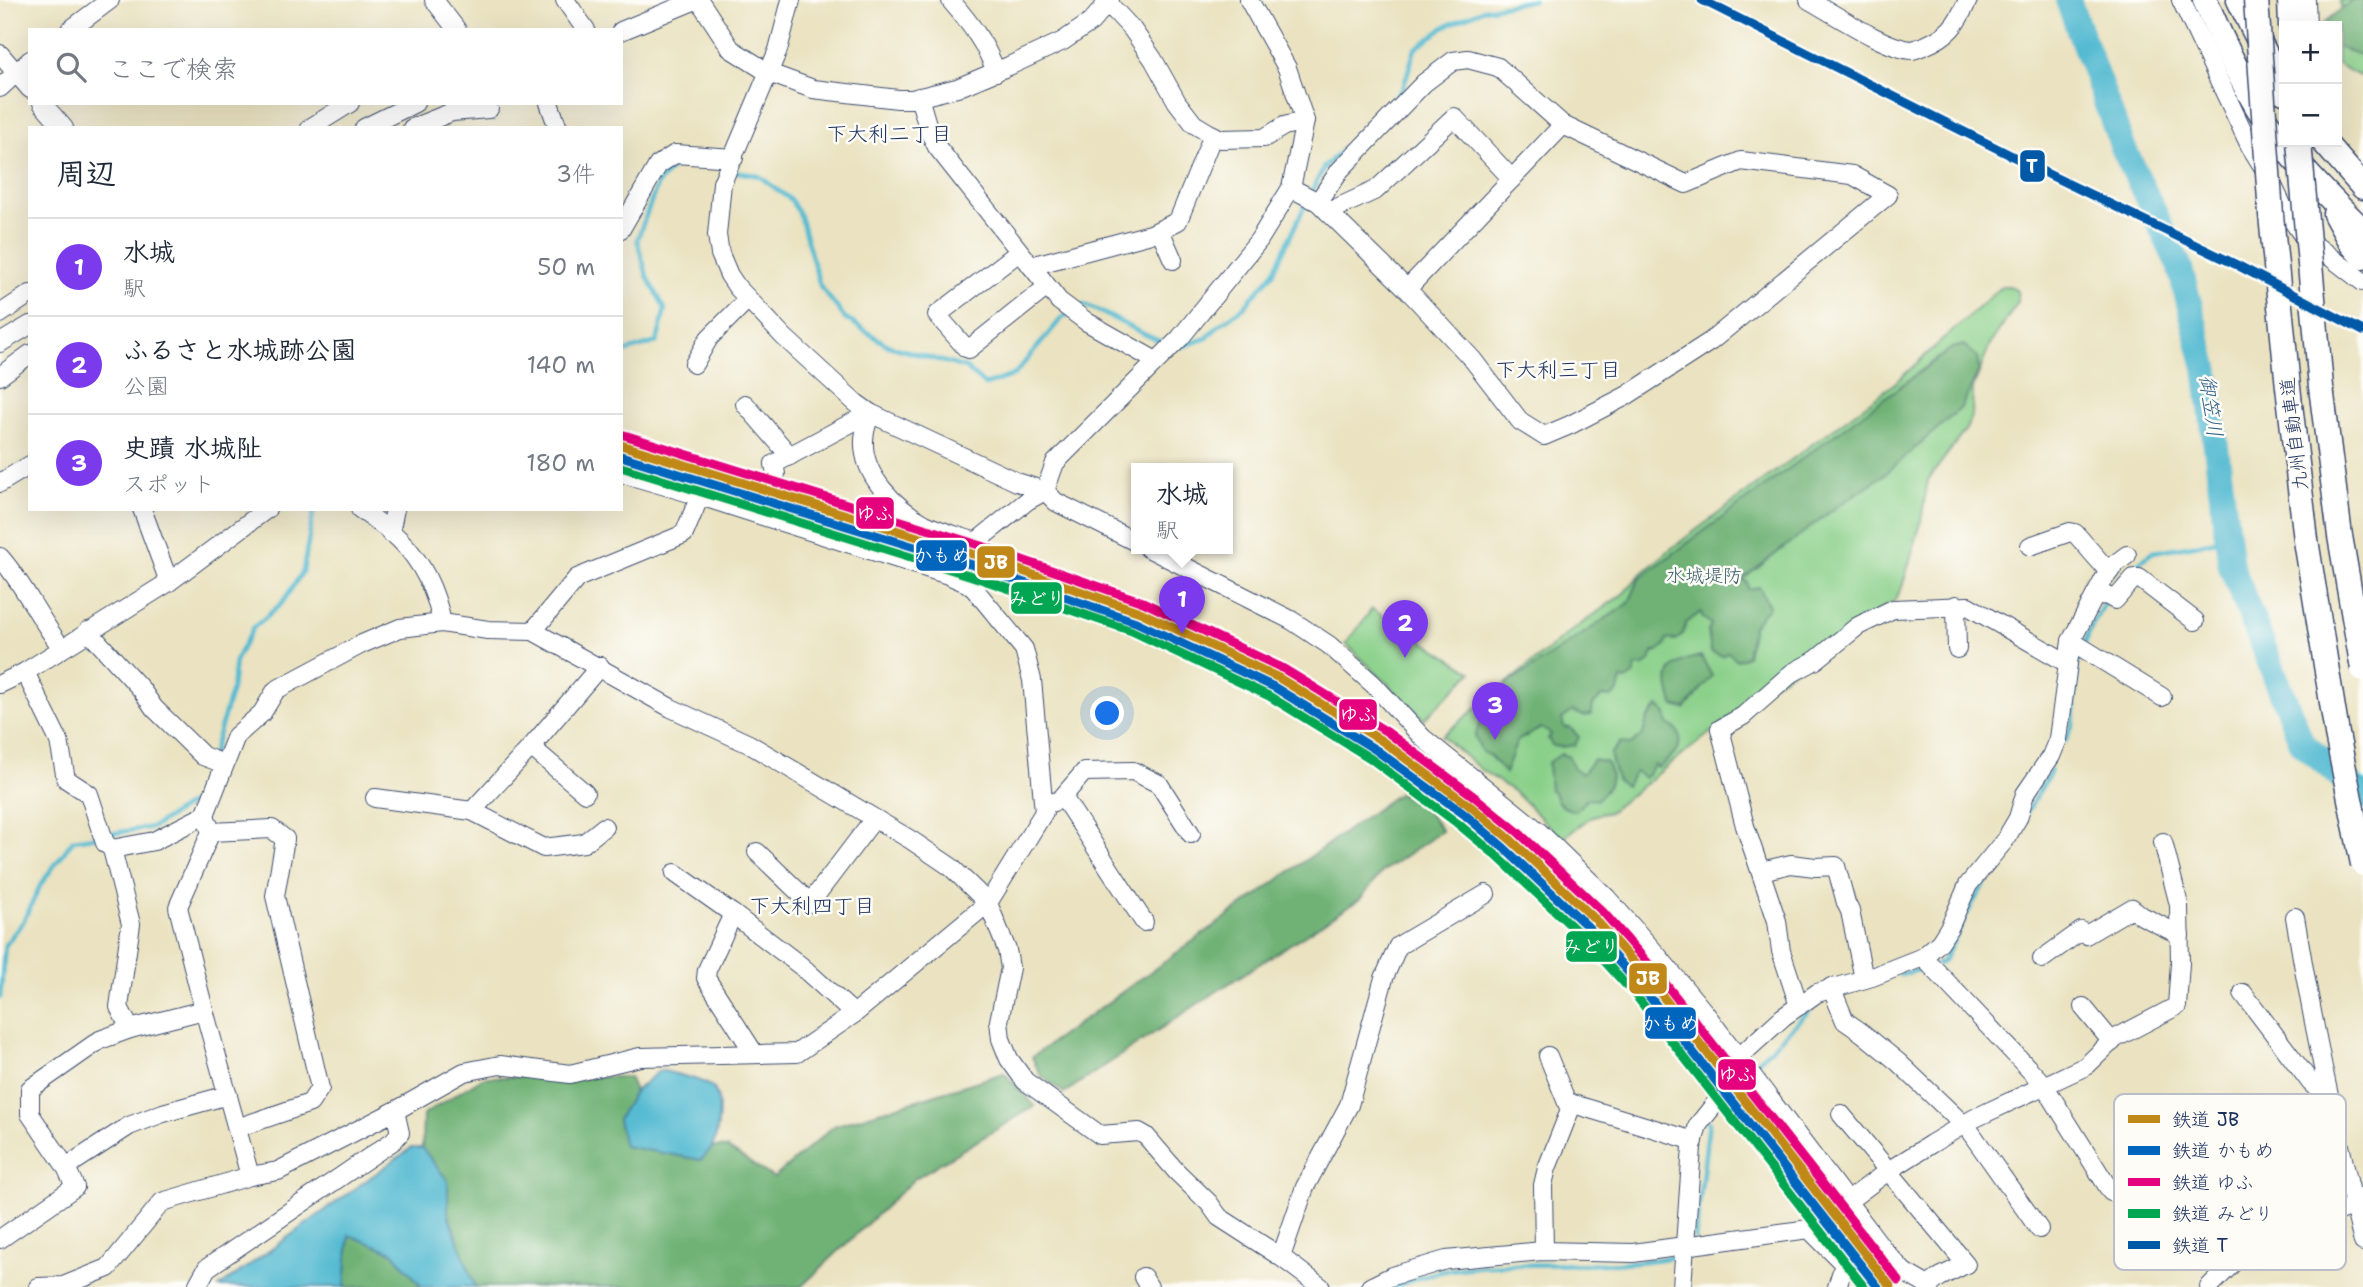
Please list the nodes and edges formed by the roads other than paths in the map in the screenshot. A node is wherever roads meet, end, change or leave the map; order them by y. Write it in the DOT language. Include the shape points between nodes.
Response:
graph roads {
  1 [pos="110,0"];
  2 [pos="434,0"];
  3 [pos="565,0"];
  4 [pos="697,0"];
  5 [pos="791,0"];
  6 [pos="1249,0"];
  7 [pos="1809,0"];
  8 [pos="1968,0"];
  9 [pos="2180,0"];
  10 [pos="2205,0"];
  11 [pos="2239,0"];
  12 [pos="2256,0"];
  13 [pos="2290,0"];
  14 [pos="2306,0"];
  15 [pos="951,1"];
  16 [pos="1107,1"];
  17 [pos="88,6"];
  18 [pos="2291,21"];
  19 [pos="2308,21"];
  20 [pos="72,28"];
  21 [pos="455,28"];
  22 [pos="585,28"];
  23 [pos="623,30"];
  24 [pos="0,54"];
  25 [pos="28,62"];
  26 [pos="996,72"];
  27 [pos="15,73"];
  28 [pos="769,73"];
  29 [pos="2280,84"];
  30 [pos="28,87"];
  31 [pos="0,88"];
  32 [pos="919,97"];
  33 [pos="44,105"];
  34 [pos="347,105"];
  35 [pos="411,105"];
  36 [pos="488,105"];
  37 [pos="550,105"];
  38 [pos="1305,121"];
  39 [pos="1563,125"];
  40 [pos="62,126"];
  41 [pos="313,126"];
  42 [pos="368,126"];
  43 [pos="417,126"];
  44 [pos="557,126"];
  45 [pos="1213,135"];
  46 [pos="2299,147"];
  47 [pos="2328,147"];
  48 [pos="734,158"];
  49 [pos="1512,179"];
  50 [pos="2362,185"];
  51 [pos="1291,188"];
  52 [pos="2321,190"];
  53 [pos="1323,207"];
  54 [pos="623,226"];
  55 [pos="1160,230"];
  56 [pos="2363,231"];
  57 [pos="2363,257"];
  58 [pos="1025,259"];
  59 [pos="1173,260"];
  60 [pos="2363,282"];
  61 [pos="1047,287"];
  62 [pos="1407,289"];
  63 [pos="28,295"];
  64 [pos="748,299"];
  65 [pos="0,314"];
  66 [pos="28,326"];
  67 [pos="0,343"];
  68 [pos="28,355"];
  69 [pos="1159,358"];
  70 [pos="694,363"];
  71 [pos="0,376"];
  72 [pos="745,404"];
  73 [pos="870,413"];
  74 [pos="790,456"];
  75 [pos="28,466"];
  76 [pos="623,474"];
  77 [pos="776,474"];
  78 [pos="0,483"];
  79 [pos="1045,491"];
  80 [pos="700,496"];
  81 [pos="143,511"];
  82 [pos="264,511"];
  83 [pos="362,511"];
  84 [pos="395,511"];
  85 [pos="390,533"];
  86 [pos="1131,540"];
  87 [pos="976,542"];
  88 [pos="2030,547"];
  89 [pos="1160,554"];
  90 [pos="2127,555"];
  91 [pos="0,557"];
  92 [pos="2109,572"];
  93 [pos="169,582"];
  94 [pos="971,585"];
  95 [pos="2095,596"];
  96 [pos="1956,605"];
  97 [pos="2195,621"];
  98 [pos="442,623"];
  99 [pos="88,631"];
  100 [pos="533,631"];
  101 [pos="2071,641"];
  102 [pos="62,648"];
  103 [pos="1957,649"];
  104 [pos="2067,663"];
  105 [pos="600,666"];
  106 [pos="2363,669"];
  107 [pos="24,672"];
  108 [pos="0,684"];
  109 [pos="2162,697"];
  110 [pos="531,747"];
  111 [pos="224,764"];
  112 [pos="585,793"];
  113 [pos="1063,797"];
  114 [pos="375,798"];
  115 [pos="1044,805"];
  116 [pos="472,811"];
  117 [pos="873,820"];
  118 [pos="208,824"];
  119 [pos="604,827"];
  120 [pos="1191,834"];
  121 [pos="2163,842"];
  122 [pos="108,846"];
  123 [pos="757,852"];
  124 [pos="2363,864"];
  125 [pos="1761,871"];
  126 [pos="675,873"];
  127 [pos="1486,894"];
  128 [pos="988,903"];
  129 [pos="733,914"];
  130 [pos="2295,917"];
  131 [pos="1144,922"];
  132 [pos="2180,935"];
  133 [pos="1923,957"];
  134 [pos="2042,959"];
  135 [pos="1864,979"];
  136 [pos="1831,987"];
  137 [pos="2243,993"];
  138 [pos="1798,1006"];
  139 [pos="2083,1007"];
  140 [pos="204,1010"];
  141 [pos="854,1014"];
  142 [pos="130,1029"];
  143 [pos="2112,1042"];
  144 [pos="754,1053"];
  145 [pos="1548,1056"];
  146 [pos="1743,1063"];
  147 [pos="2044,1085"];
  148 [pos="2323,1094"];
  149 [pos="2329,1094"];
  150 [pos="228,1095"];
  151 [pos="1567,1101"];
  152 [pos="395,1111"];
  153 [pos="1840,1114"];
  154 [pos="1964,1125"];
  155 [pos="237,1128"];
  156 [pos="1694,1141"];
  157 [pos="2346,1156"];
  158 [pos="66,1167"];
  159 [pos="1888,1171"];
  160 [pos="250,1176"];
  161 [pos="2111,1192"];
  162 [pos="2358,1200"];
  163 [pos="1848,1201"];
  164 [pos="2039,1229"];
  165 [pos="0,1239"];
  166 [pos="2363,1242"];
  167 [pos="1685,1245"];
  168 [pos="1544,1251"];
  169 [pos="1280,1257"];
  170 [pos="2226,1270"];
  171 [pos="198,1284"];
  172 [pos="63,1286"];
  173 [pos="1929,1286"];
  174 [pos="38,1287"];
  175 [pos="1321,1287"];
  176 [pos="1370,1287"];
  177 [pos="1682,1287"];
  178 [pos="1837,1287"];
  179 [pos="2209,1287"];
  1 -- 17 [label="street"];
  2 -- 21 [label="street"];
  3 -- 22 [label="street"];
  4 -- 23 [label="street"];
  4 -- 28 [label="street" via="731,49"];
  5 -- 28 [label="street"];
  6 -- 38 [label="street" via="1287,68"];
  7 -- 8 [label="street" via="1890,44 1914,50 1950,32"];
  9 -- 60 [label="street" via="2283,207 2303,236"];
  10 -- 52 [label="highway" via="2267,122"];
  11 -- 29 [label="highway"];
  12 -- 124 [label="highway, 九州自動車道, bridge" via="2271,215 2306,540"];
  13 -- 18 [label="highway"];
  14 -- 19 [label="street"];
  15 -- 26 [label="street" via="979,37"];
  16 -- 26 [label="street" via="1091,22 1063,41"];
  16 -- 45 [label="street" via="1153,59 1177,102 1195,124"];
  17 -- 20 [label="street"];
  24 -- 27 [label="street"];
  25 -- 27 [label="street"];
  26 -- 32 [label="street"];
  27 -- 30 [label="street"];
  27 -- 31 [label="street"];
  28 -- 32 [label="street" via="813,89 898,99"];
  28 -- 48 [label="street"];
  32 -- 58 [label="street" via="937,147"];
  33 -- 40 [label="street"];
  34 -- 41 [label="street"];
  35 -- 42 [label="street"];
  36 -- 43 [label="street" via="489,109 452,112"];
  37 -- 44 [label="street"];
  38 -- 45 [label="street" via="1264,138 1221,139"];
  38 -- 51 [label="street"];
  39 -- 49 [label="street"];
  39 -- 53 [label="street" via="1497,67 1468,59 1454,61 1424,83 1340,170"];
  39 -- 62 [label="street" via="1686,184 1741,161 1852,175 1888,195 1711,341 1626,396 1544,436 1520,421"];
  45 -- 55 [label="street" via="1178,221"];
  46 -- 106 [label="highway, 九州自動車道, bridge" via="2321,387"];
  47 -- 50 [label="highway"];
  48 -- 54 [label="street" via="675,154 658,165"];
  48 -- 64 [label="street" via="722,183 717,235 729,275"];
  49 -- 53 [label="street" via="1454,117 1376,190"];
  49 -- 62 [label="street"];
  51 -- 53 [label="street"];
  51 -- 69 [label="street" via="1259,240"];
  52 -- 56 [label="highway"];
  52 -- 57 [label="highway"];
  53 -- 62 [label="street"];
  55 -- 58 [label="street" via="1086,253"];
  55 -- 59 [label="street"];
  58 -- 61 [label="street"];
  58 -- 61 [label="street" via="937,315 969,349"];
  61 -- 69 [label="street" via="1078,317"];
  63 -- 65 [label="street"];
  64 -- 70 [label="street" via="709,338"];
  64 -- 73 [label="street"];
  66 -- 67 [label="street"];
  68 -- 71 [label="street"];
  69 -- 79 [label="street" via="1055,463"];
  72 -- 74 [label="street"];
  73 -- 74 [label="street"];
  73 -- 79 [label="street"];
  73 -- 87 [label="street" via="865,454 887,495 923,523"];
  74 -- 77 [label="street" via="774,464"];
  75 -- 78 [label="street"];
  76 -- 80 [label="street"];
  79 -- 86 [label="street" via="1056,502"];
  79 -- 87 [label="street"];
  80 -- 94 [label="street"];
  80 -- 100 [label="street" via="684,534 576,578"];
  81 -- 93 [label="street"];
  82 -- 93 [label="street"];
  83 -- 85 [label="street"];
  84 -- 85 [label="street"];
  85 -- 98 [label="street" via="416,558 428,578"];
  87 -- 94 [label="street" via="980,550"];
  88 -- 92 [label="street" via="2075,533"];
  89 -- 146 [label="street" via="1291,620 1329,645 1423,738 1537,830 1606,898"];
  90 -- 92 [label="street"];
  91 -- 102 [label="street"];
  92 -- 95 [label="street"];
  93 -- 99 [label="street"];
  94 -- 115 [label="street" via="1024,649 1032,680"];
  95 -- 97 [label="street" via="2115,600 2139,578"];
  95 -- 101 [label="street"];
  96 -- 103 [label="street"];
  96 -- 104 [label="street" via="1968,606"];
  96 -- 125 [label="street" via="1893,609 1873,617 1720,729"];
  98 -- 100 [label="street"];
  98 -- 111 [label="street" via="401,628 276,690 262,713 236,736"];
  99 -- 102 [label="street"];
  99 -- 111 [label="street" via="154,708 203,756"];
  100 -- 105 [label="street"];
  101 -- 104 [label="street"];
  101 -- 109 [label="street"];
  102 -- 107 [label="street"];
  104 -- 133 [label="street" via="2058,740 2051,756 2025,794 2005,840 1968,885 1940,942"];
  105 -- 110 [label="street"];
  105 -- 117 [label="street" via="671,708 749,744"];
  107 -- 108 [label="street"];
  107 -- 122 [label="street" via="58,741 66,779 89,794"];
  110 -- 112 [label="street"];
  110 -- 116 [label="street"];
  111 -- 118 [label="street"];
  113 -- 115 [label="street"];
  113 -- 120 [label="street" via="1084,772 1133,771 1159,784"];
  113 -- 131 [label="street"];
  114 -- 116 [label="street"];
  115 -- 128 [label="street" via="1045,812"];
  116 -- 119 [label="street" via="544,848 584,843"];
  117 -- 123 [label="street" via="810,903"];
  117 -- 128 [label="street" via="951,867"];
  118 -- 122 [label="street" via="154,841"];
  118 -- 140 [label="street" via="178,907"];
  118 -- 155 [label="street" via="272,828 285,839 275,896 320,1088 310,1104"];
  121 -- 132 [label="street" via="2179,905"];
  122 -- 142 [label="street" via="131,924 119,1007"];
  125 -- 135 [label="street" via="1791,863 1836,866"];
  125 -- 138 [label="street"];
  126 -- 129 [label="street"];
  127 -- 169 [label="street" via="1398,946 1384,978 1349,1105 1304,1187"];
  128 -- 141 [label="street"];
  128 -- 169 [label="street" via="1010,968 999,1021 1001,1039 1025,1081 1100,1135 1139,1132 1146,1136 1219,1217"];
  129 -- 141 [label="street" via="802,966"];
  129 -- 144 [label="street" via="706,978"];
  130 -- 149 [label="street"];
  132 -- 134 [label="street" via="2132,908 2086,935 2081,931"];
  132 -- 143 [label="street" via="2177,1006"];
  133 -- 135 [label="street"];
  133 -- 147 [label="street"];
  135 -- 136 [label="street"];
  136 -- 138 [label="street"];
  136 -- 154 [label="street" via="1845,1021 1898,1062"];
  137 -- 148 [label="street"];
  138 -- 146 [label="street"];
  139 -- 143 [label="street"];
  140 -- 142 [label="street"];
  140 -- 150 [label="street"];
  141 -- 144 [label="street" via="797,1053"];
  142 -- 158 [label="street" via="100,1040 30,1089 30,1114"];
  143 -- 147 [label="street" via="2086,1066"];
  144 -- 152 [label="street" via="640,1057 570,1074 500,1065 464,1072"];
  145 -- 151 [label="street"];
  146 -- 156 [label="street" via="1698,1125"];
  146 -- 163 [label="street"];
  147 -- 154 [label="street"];
  147 -- 161 [label="street"];
  150 -- 155 [label="street"];
  150 -- 158 [label="street" via="129,1126"];
  151 -- 156 [label="street"];
  151 -- 168 [label="street" via="1570,1110 1543,1185"];
  152 -- 160 [label="street" via="278,1171"];
  152 -- 171 [label="street" via="400,1133 393,1141 207,1268"];
  153 -- 159 [label="street"];
  154 -- 159 [label="street"];
  154 -- 164 [label="street"];
  155 -- 160 [label="street"];
  156 -- 167 [label="street"];
  157 -- 162 [label="street"];
  158 -- 165 [label="street" via="75,1187"];
  159 -- 163 [label="street"];
  159 -- 173 [label="street" via="1966,1264"];
  160 -- 172 [label="street" via="162,1202 108,1268"];
  162 -- 166 [label="street"];
  163 -- 173 [label="street" via="1904,1272"];
  167 -- 168 [label="street" via="1633,1253"];
  167 -- 177 [label="street"];
  167 -- 178 [label="street" via="1809,1229 1844,1264"];
  168 -- 176 [label="street" via="1446,1260"];
  169 -- 175 [label="street"];
  170 -- 179 [label="street"];
  172 -- 174 [label="street"];
}
